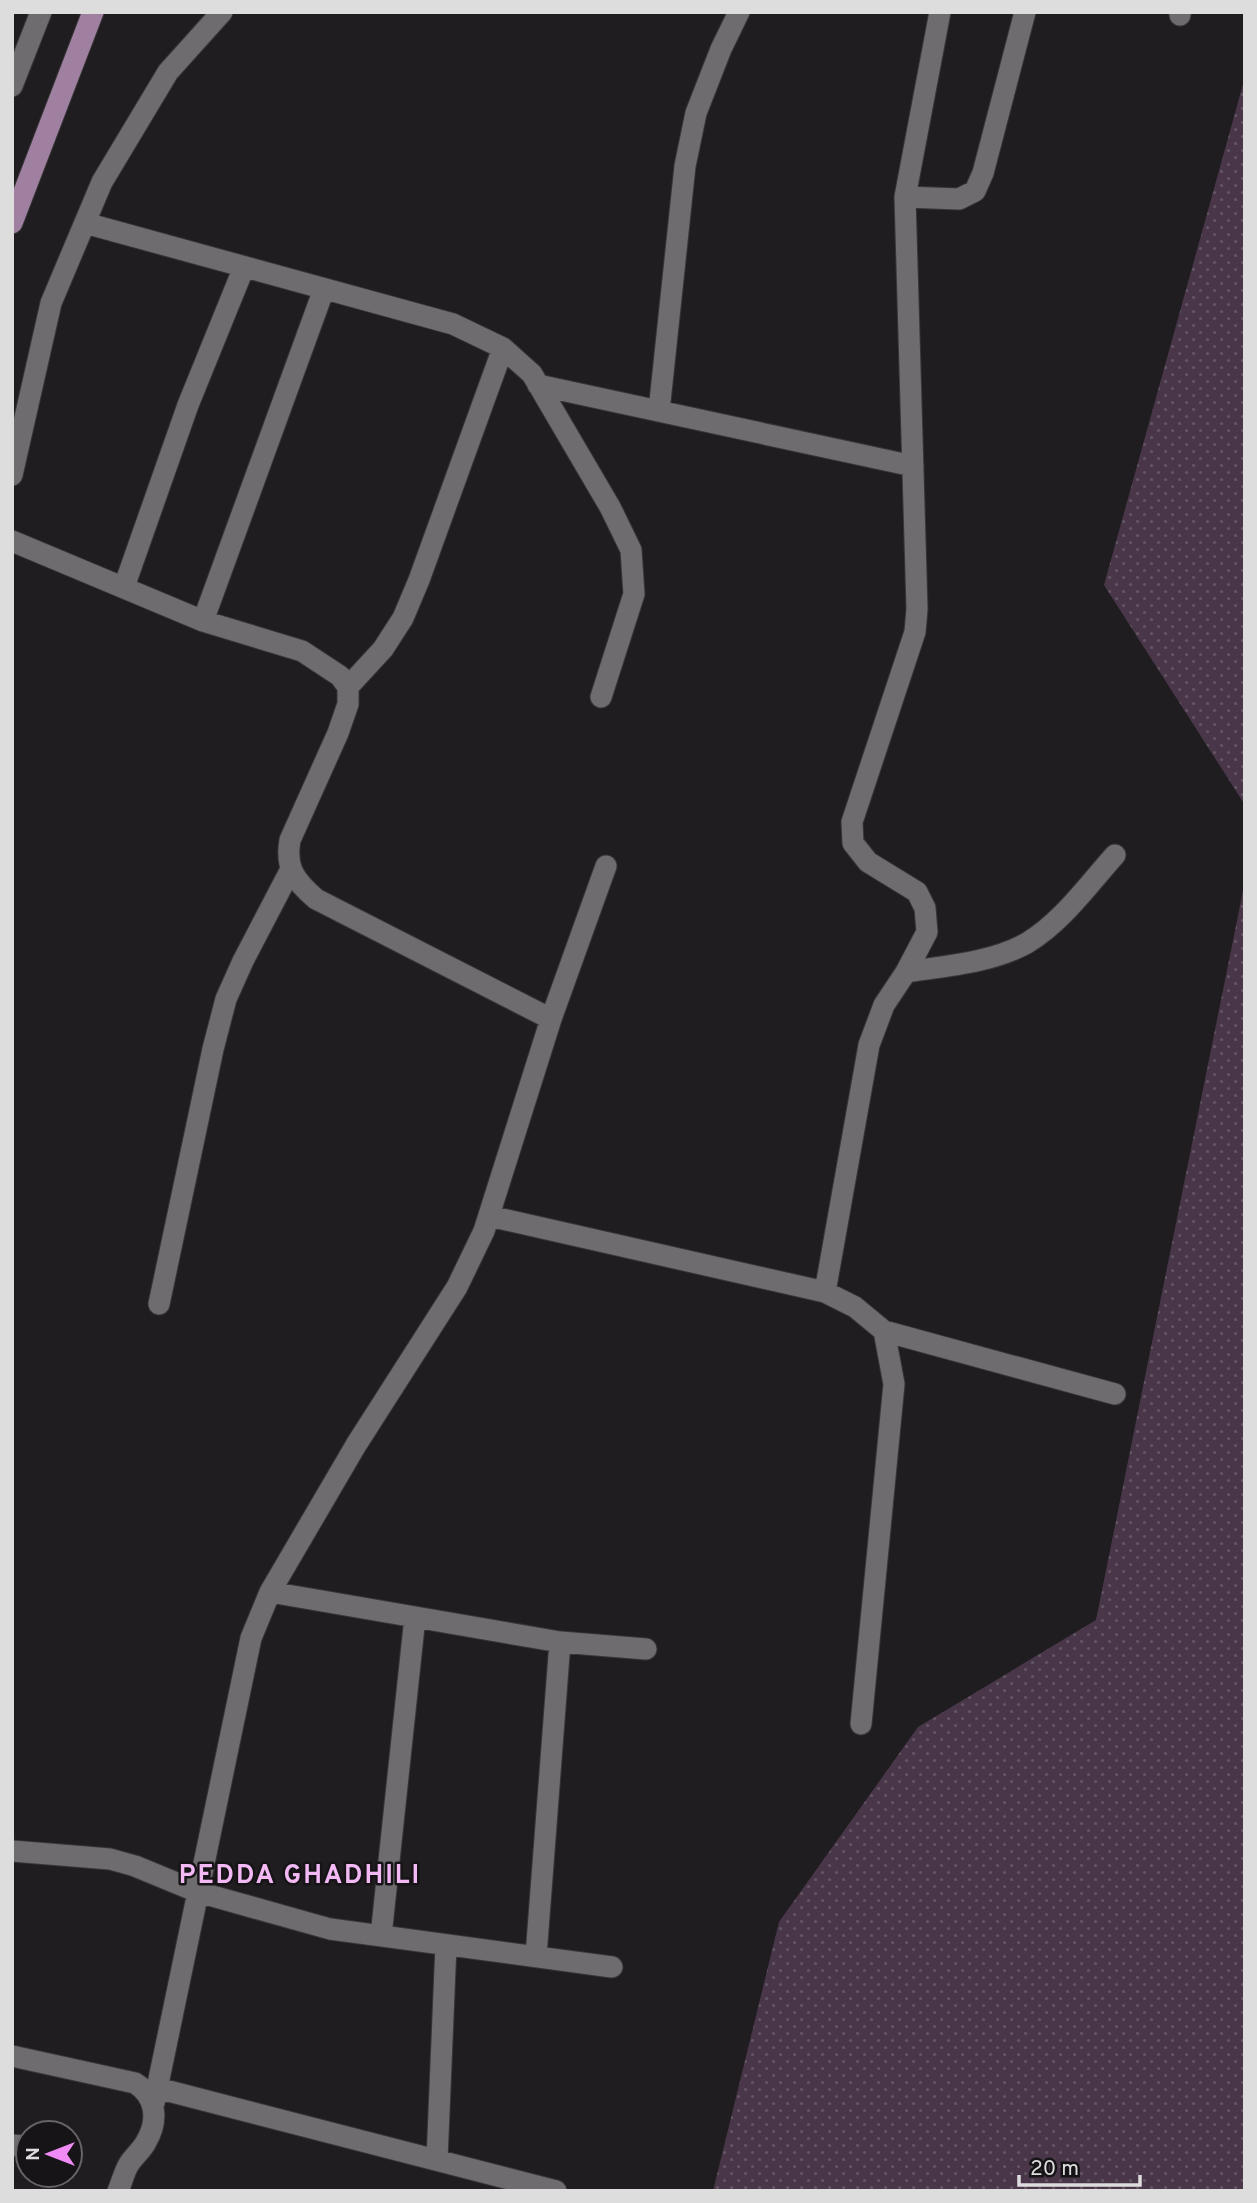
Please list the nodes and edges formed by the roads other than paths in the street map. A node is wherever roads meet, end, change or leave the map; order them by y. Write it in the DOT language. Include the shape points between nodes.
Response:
graph roads {
  1 [pos="41,12"];
  2 [pos="93,12"];
  3 [pos="222,12"];
  4 [pos="739,12"];
  5 [pos="940,12"];
  6 [pos="1025,12"];
  7 [pos="12,86"];
  8 [pos="905,197"];
  9 [pos="12,223"];
  10 [pos="85,223"];
  11 [pos="244,267"];
  12 [pos="324,289"];
  13 [pos="503,348"];
  14 [pos="538,385"];
  15 [pos="659,411"];
  16 [pos="913,467"];
  17 [pos="12,475"];
  18 [pos="12,541"];
  19 [pos="124,587"];
  20 [pos="203,621"];
  21 [pos="348,687"];
  22 [pos="601,697"];
  23 [pos="1115,855"];
  24 [pos="606,866"];
  25 [pos="291,870"];
  26 [pos="906,972"];
  27 [pos="551,1018"];
  28 [pos="489,1216"];
  29 [pos="825,1292"];
  30 [pos="159,1304"];
  31 [pos="884,1331"];
  32 [pos="1115,1394"];
  33 [pos="270,1592"];
  34 [pos="415,1617"];
  35 [pos="560,1642"];
  36 [pos="646,1649"];
  37 [pos="860,1724"];
  38 [pos="12,1851"];
  39 [pos="198,1892"];
  40 [pos="380,1936"];
  41 [pos="446,1945"];
  42 [pos="536,1956"];
  43 [pos="612,1967"];
  44 [pos="12,2056"];
  45 [pos="155,2096"];
  46 [pos="437,2160"];
  47 [pos="118,2191"];
  48 [pos="556,2191"];
  1 -- 7 [label="street"];
  2 -- 9 [label="main road"];
  3 -- 10 [label="street" via="167,72 102,182"];
  4 -- 15 [label="street" via="696,113 685,166"];
  5 -- 8 [label="street"];
  6 -- 8 [label="street" via="975,191 959,199"];
  8 -- 16 [label="street"];
  10 -- 11 [label="street"];
  10 -- 17 [label="street" via="51,303"];
  11 -- 12 [label="street"];
  11 -- 19 [label="street" via="188,405"];
  12 -- 13 [label="street" via="453,324"];
  12 -- 20 [label="street"];
  13 -- 14 [label="street"];
  13 -- 21 [label="street" via="402,618 383,649"];
  14 -- 15 [label="street"];
  14 -- 22 [label="street" via="631,550 634,594"];
  15 -- 16 [label="street"];
  16 -- 26 [label="street" via="915,632 852,821 853,843 868,862 917,892 925,908 927,932"];
  18 -- 19 [label="street"];
  19 -- 20 [label="street"];
  20 -- 21 [label="street" via="302,651 341,676"];
  21 -- 25 [label="street" via="348,704 338,733 290,840 287,856"];
  23 -- 26 [label="street" via="1061,916 1026,943 980,960"];
  24 -- 27 [label="street"];
  25 -- 27 [label="street" via="316,899"];
  25 -- 30 [label="street" via="226,999"];
  26 -- 29 [label="street" via="884,1005 869,1045"];
  27 -- 28 [label="street"];
  28 -- 29 [label="street"];
  28 -- 33 [label="street" via="457,1287 356,1445"];
  29 -- 31 [label="street" via="855,1307"];
  31 -- 32 [label="street"];
  31 -- 37 [label="street" via="894,1384"];
  33 -- 34 [label="street"];
  33 -- 39 [label="street" via="251,1638"];
  34 -- 35 [label="street"];
  34 -- 40 [label="street"];
  35 -- 36 [label="street"];
  35 -- 42 [label="street"];
  38 -- 39 [label="street" via="110,1859"];
  39 -- 40 [label="street" via="330,1930"];
  39 -- 45 [label="street"];
  40 -- 41 [label="street"];
  41 -- 42 [label="street"];
  41 -- 46 [label="street"];
  42 -- 43 [label="street"];
  44 -- 45 [label="street" via="135,2083"];
  45 -- 46 [label="street"];
  45 -- 47 [label="street" via="146,2142 128,2166"];
  46 -- 48 [label="street"];
}
